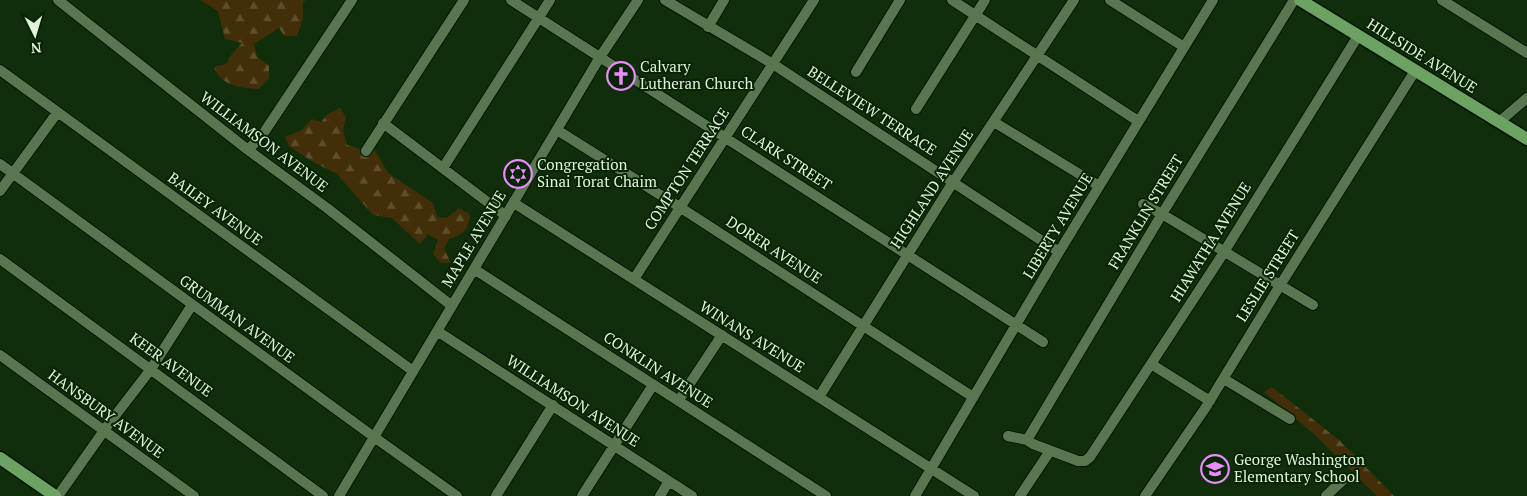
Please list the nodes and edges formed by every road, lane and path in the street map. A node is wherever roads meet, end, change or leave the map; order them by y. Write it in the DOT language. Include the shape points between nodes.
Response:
graph roads {
  1 [pos="58,0"];
  2 [pos="352,0"];
  3 [pos="464,0"];
  4 [pos="511,0"];
  5 [pos="550,0"];
  6 [pos="638,0"];
  7 [pos="665,0"];
  8 [pos="724,0"];
  9 [pos="814,0"];
  10 [pos="900,0"];
  11 [pos="952,0"];
  12 [pos="985,0"];
  13 [pos="1074,0"];
  14 [pos="1110,0"];
  15 [pos="1213,0"];
  16 [pos="1294,0"];
  17 [pos="1300,0"];
  18 [pos="1442,0"];
  19 [pos="975,15"];
  20 [pos="539,18"];
  21 [pos="708,27"];
  22 [pos="1358,36"];
  23 [pos="1184,47"];
  24 [pos="1527,53"];
  25 [pos="1037,56"];
  26 [pos="600,57"];
  27 [pos="773,64"];
  28 [pos="0,70"];
  29 [pos="1415,71"];
  30 [pos="856,72"];
  31 [pos="1527,98"];
  32 [pos="916,109"];
  33 [pos="57,112"];
  34 [pos="1138,121"];
  35 [pos="994,122"];
  36 [pos="1498,122"];
  37 [pos="384,123"];
  38 [pos="557,130"];
  39 [pos="726,137"];
  40 [pos="1527,139"];
  41 [pos="248,150"];
  42 [pos="366,151"];
  43 [pos="0,164"];
  44 [pos="443,168"];
  45 [pos="13,174"];
  46 [pos="954,181"];
  47 [pos="1099,186"];
  48 [pos="0,191"];
  49 [pos="514,203"];
  50 [pos="1143,204"];
  51 [pos="680,207"];
  52 [pos="1162,214"];
  53 [pos="506,216"];
  54 [pos="1224,251"];
  55 [pos="1059,252"];
  56 [pos="908,255"];
  57 [pos="0,259"];
  58 [pos="474,269"];
  59 [pos="634,279"];
  60 [pos="1280,285"];
  61 [pos="192,305"];
  62 [pos="1313,305"];
  63 [pos="452,306"];
  64 [pos="1017,324"];
  65 [pos="863,326"];
  66 [pos="437,331"];
  67 [pos="722,335"];
  68 [pos="1044,342"];
  69 [pos="0,355"];
  70 [pos="1151,364"];
  71 [pos="151,369"];
  72 [pos="413,371"];
  73 [pos="1224,379"];
  74 [pos="653,384"];
  75 [pos="819,397"];
  76 [pos="973,397"];
  77 [pos="679,400"];
  78 [pos="1210,400"];
  79 [pos="553,405"];
  80 [pos="1290,419"];
  81 [pos="104,431"];
  82 [pos="1008,436"];
  83 [pos="374,437"];
  84 [pos="1027,440"];
  85 [pos="614,446"];
  86 [pos="1050,451"];
  87 [pos="0,458"];
  88 [pos="932,469"];
  89 [pos="1343,480"];
  90 [pos="669,481"];
  91 [pos="56,496"];
  92 [pos="194,496"];
  93 [pos="323,496"];
  94 [pos="339,496"];
  95 [pos="457,496"];
  96 [pos="496,496"];
  97 [pos="582,496"];
  98 [pos="660,496"];
  99 [pos="692,496"];
  100 [pos="826,496"];
  101 [pos="915,496"];
  102 [pos="974,496"];
  103 [pos="1020,496"];
  104 [pos="1145,496"];
  105 [pos="1326,496"];
  1 -- 41 [label="street, WILLIAMSON AVENUE"];
  2 -- 41 [label="street" via="263,134"];
  3 -- 37 [label="street"];
  4 -- 20 [label="street, CLARK STREET"];
  5 -- 20 [label="street"];
  6 -- 26 [label="street, MAPLE AVENUE"];
  7 -- 21 [label="street, BELLEVIEW TERRACE"];
  8 -- 21 [label="street"];
  9 -- 27 [label="street, COMPTON TERRACE"];
  10 -- 30 [label="street"];
  11 -- 19 [label="street"];
  12 -- 19 [label="street"];
  13 -- 25 [label="street, HIGHLAND AVENUE"];
  14 -- 23 [label="street"];
  15 -- 23 [label="street, LIBERTY AVENUE"];
  16 -- 52 [label="street, FRANKLIN STREET"];
  17 -- 22 [label="main road, HILLSIDE AVENUE"];
  18 -- 24 [label="street"];
  19 -- 25 [label="street"];
  19 -- 32 [label="street"];
  20 -- 26 [label="street, CLARK STREET"];
  20 -- 44 [label="street"];
  21 -- 27 [label="street, BELLEVIEW TERRACE"];
  22 -- 29 [label="main road, HILLSIDE AVENUE"];
  22 -- 54 [label="street, HIAWATHA AVENUE"];
  23 -- 34 [label="street, LIBERTY AVENUE"];
  25 -- 34 [label="street"];
  25 -- 35 [label="street, HIGHLAND AVENUE"];
  26 -- 38 [label="street, MAPLE AVENUE"];
  26 -- 39 [label="street, CLARK STREET"];
  27 -- 39 [label="street, COMPTON TERRACE"];
  27 -- 46 [label="street, BELLEVIEW TERRACE"];
  28 -- 33 [label="street, BAILEY AVENUE"];
  29 -- 36 [label="main road, HILLSIDE AVENUE"];
  29 -- 60 [label="street, LESLIE STREET"];
  31 -- 36 [label="street"];
  33 -- 45 [label="street"];
  33 -- 72 [label="street, BAILEY AVENUE"];
  34 -- 47 [label="street, LIBERTY AVENUE"];
  35 -- 46 [label="street, HIGHLAND AVENUE"];
  35 -- 47 [label="street"];
  36 -- 40 [label="main road, HILLSIDE AVENUE"];
  37 -- 42 [label="street"];
  37 -- 44 [label="street"];
  38 -- 49 [label="street, MAPLE AVENUE"];
  38 -- 51 [label="street, DORER AVENUE"];
  39 -- 51 [label="street, COMPTON TERRACE"];
  39 -- 56 [label="street, CLARK STREET"];
  41 -- 63 [label="street, WILLIAMSON AVENUE"];
  43 -- 45 [label="street, GRUMMAN AVENUE"];
  44 -- 53 [label="street"];
  45 -- 48 [label="street"];
  45 -- 61 [label="street, GRUMMAN AVENUE"];
  46 -- 55 [label="street, BELLEVIEW TERRACE"];
  46 -- 56 [label="street, HIGHLAND AVENUE"];
  47 -- 55 [label="street, LIBERTY AVENUE"];
  49 -- 53 [label="street, MAPLE AVENUE"];
  49 -- 59 [label="street, WINANS AVENUE"];
  50 -- 52 [label="street"];
  51 -- 59 [label="street, COMPTON TERRACE"];
  51 -- 65 [label="street, DORER AVENUE"];
  52 -- 54 [label="street"];
  52 -- 84 [label="street, FRANKLIN STREET"];
  53 -- 58 [label="street, MAPLE AVENUE"];
  54 -- 60 [label="street"];
  54 -- 70 [label="street, HIAWATHA AVENUE"];
  55 -- 64 [label="street, LIBERTY AVENUE"];
  56 -- 64 [label="street, CLARK STREET"];
  56 -- 65 [label="street, HIGHLAND AVENUE"];
  57 -- 71 [label="street, KEER AVENUE"];
  58 -- 63 [label="street, MAPLE AVENUE"];
  58 -- 74 [label="street, CONKLIN AVENUE"];
  59 -- 67 [label="street, WINANS AVENUE"];
  60 -- 62 [label="street"];
  60 -- 73 [label="street, LESLIE STREET"];
  61 -- 71 [label="street"];
  61 -- 83 [label="street, GRUMMAN AVENUE"];
  63 -- 66 [label="street, MAPLE AVENUE"];
  64 -- 68 [label="street, CLARK STREET"];
  64 -- 76 [label="street, LIBERTY AVENUE"];
  65 -- 75 [label="street, HIGHLAND AVENUE"];
  65 -- 76 [label="street, DORER AVENUE"];
  66 -- 72 [label="street, MAPLE AVENUE"];
  66 -- 79 [label="street, WILLIAMSON AVENUE"];
  67 -- 75 [label="street, WINANS AVENUE"];
  67 -- 77 [label="street"];
  69 -- 81 [label="street, HANSBURY AVENUE"];
  70 -- 78 [label="street"];
  70 -- 86 [label="street, HIAWATHA AVENUE" via="1090,457 1078,461"];
  71 -- 81 [label="street"];
  71 -- 93 [label="street, KEER AVENUE"];
  72 -- 83 [label="street, MAPLE AVENUE"];
  73 -- 78 [label="street, LESLIE STREET"];
  73 -- 80 [label="street"];
  74 -- 77 [label="street, CONKLIN AVENUE"];
  74 -- 85 [label="street"];
  75 -- 88 [label="street, WINANS AVENUE"];
  76 -- 88 [label="street, LIBERTY AVENUE"];
  77 -- 100 [label="street, CONKLIN AVENUE"];
  78 -- 104 [label="street, LESLIE STREET"];
  79 -- 85 [label="street, WILLIAMSON AVENUE"];
  79 -- 96 [label="street"];
  81 -- 91 [label="street"];
  81 -- 92 [label="street, HANSBURY AVENUE"];
  82 -- 84 [label="street"];
  83 -- 94 [label="street, MAPLE AVENUE"];
  83 -- 95 [label="street, GRUMMAN AVENUE"];
  84 -- 86 [label="street"];
  85 -- 90 [label="street, WILLIAMSON AVENUE"];
  85 -- 97 [label="street"];
  86 -- 103 [label="street"];
  87 -- 91 [label="main road"];
  88 -- 101 [label="street, LIBERTY AVENUE"];
  88 -- 102 [label="street, WINANS AVENUE"];
  89 -- 105 [label="street"];
  90 -- 98 [label="street"];
  90 -- 99 [label="street, WILLIAMSON AVENUE"];
}
